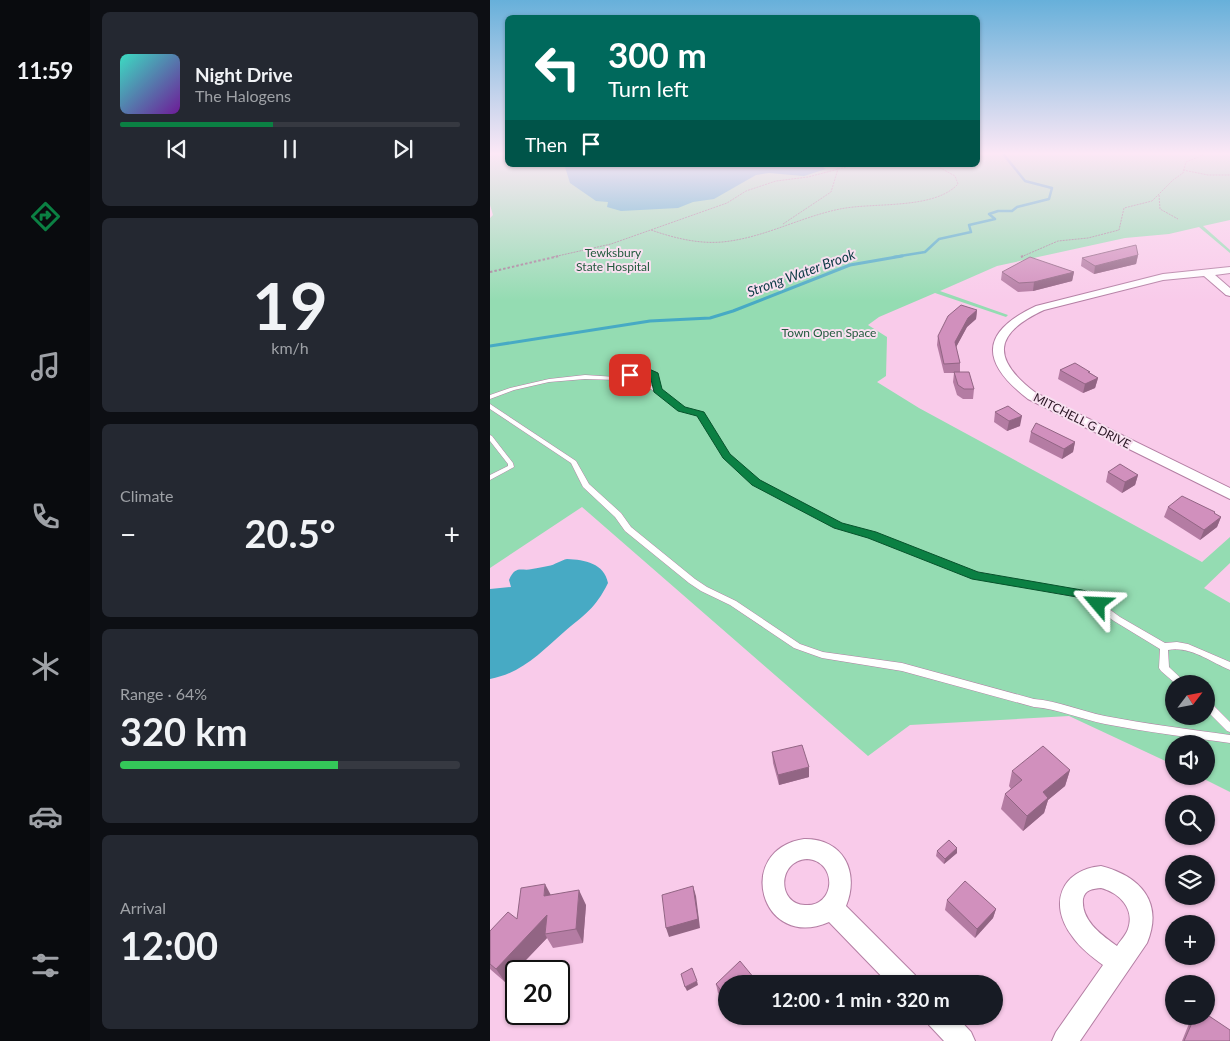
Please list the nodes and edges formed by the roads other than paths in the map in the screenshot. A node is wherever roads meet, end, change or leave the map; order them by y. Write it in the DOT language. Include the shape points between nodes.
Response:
graph roads {
  1 [pos="1230,270"];
  2 [pos="1206,272"];
  3 [pos="1230,293"];
  4 [pos="620,378"];
  5 [pos="658,390"];
  6 [pos="490,397"];
  7 [pos="490,406"];
  8 [pos="490,437"];
  9 [pos="490,478"];
  10 [pos="1230,494"];
  11 [pos="1164,647"];
  12 [pos="1230,666"];
  13 [pos="1172,675"];
  14 [pos="1215,713"];
  15 [pos="1230,728"];
  16 [pos="1230,739"];
  17 [pos="831,907"];
  18 [pos="1119,963"];
  19 [pos="897,975"];
  20 [pos="947,1025"];
  21 [pos="962,1041"];
  22 [pos="1065,1041"];
  1 -- 2 [label="street, MITCHELL G DRIVE"];
  2 -- 3 [label="street"];
  2 -- 10 [label="street, MITCHELL G DRIVE" via="1149,280 1032,311 1006,327 998,349 1005,372 1032,396"];
  4 -- 5 [label="lane"];
  4 -- 5 [label="lane" via="652,372"];
  4 -- 6 [label="lane" via="560,380 512,389"];
  5 -- 11 [label="lane" via="682,409 700,414 726,456 756,482 833,523 976,576 1084,595"];
  7 -- 16 [label="lane" via="574,462 586,485 628,529 692,581 808,651 910,668 1102,719"];
  8 -- 9 [label="lane" via="511,467"];
  11 -- 12 [label="lane" via="1188,647"];
  11 -- 13 [label="lane" via="1164,668"];
  14 -- 15 [label="lane"];
  17 -- 19 [label="street"];
  18 -- 22 [label="street"];
  20 -- 21 [label="street"];
}
